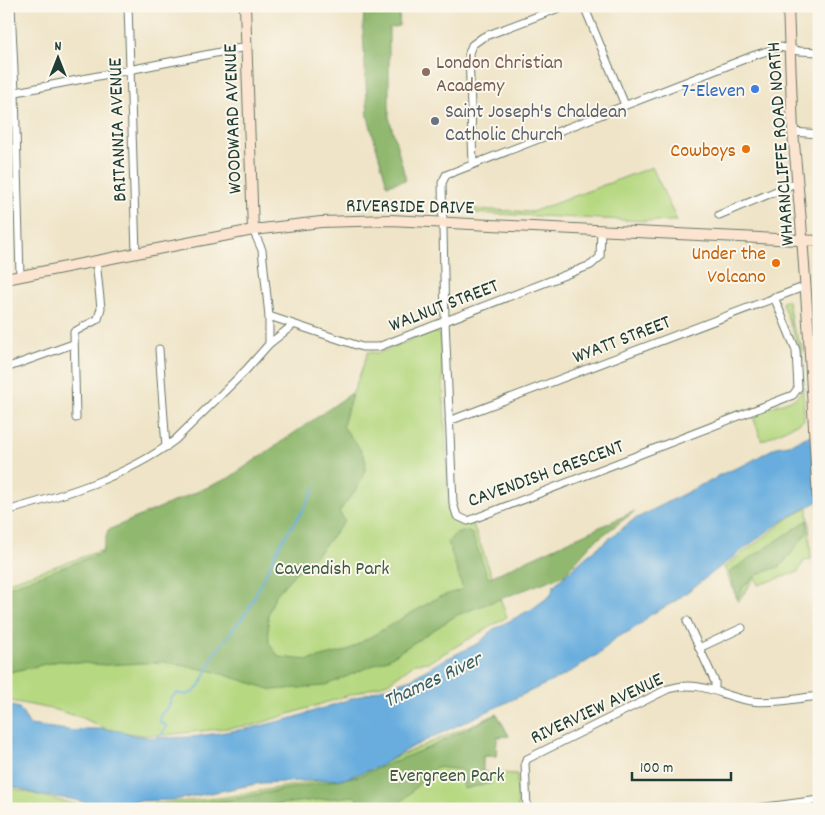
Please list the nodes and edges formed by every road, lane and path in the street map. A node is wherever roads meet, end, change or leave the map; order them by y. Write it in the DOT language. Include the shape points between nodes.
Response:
graph roads {
  1 [pos="11,6"];
  2 [pos="128,6"];
  3 [pos="244,6"];
  4 [pos="564,6"];
  5 [pos="584,6"];
  6 [pos="788,6"];
  7 [pos="246,47"];
  8 [pos="790,48"];
  9 [pos="819,52"];
  10 [pos="130,69"];
  11 [pos="15,92"];
  12 [pos="6,94"];
  13 [pos="625,105"];
  14 [pos="793,132"];
  15 [pos="819,134"];
  16 [pos="473,164"];
  17 [pos="798,182"];
  18 [pos="719,215"];
  19 [pos="442,223"];
  20 [pos="253,230"];
  21 [pos="601,230"];
  22 [pos="802,240"];
  23 [pos="819,240"];
  24 [pos="136,253"];
  25 [pos="96,262"];
  26 [pos="20,276"];
  27 [pos="6,279"];
  28 [pos="806,286"];
  29 [pos="774,297"];
  30 [pos="269,316"];
  31 [pos="444,320"];
  32 [pos="293,325"];
  33 [pos="73,344"];
  34 [pos="270,344"];
  35 [pos="159,349"];
  36 [pos="6,368"];
  37 [pos="76,418"];
  38 [pos="449,421"];
  39 [pos="166,447"];
  40 [pos="6,511"];
  41 [pos="819,519"];
  42 [pos="687,621"];
  43 [pos="742,628"];
  44 [pos="700,648"];
  45 [pos="715,690"];
  46 [pos="819,696"];
  47 [pos="819,800"];
  48 [pos="528,809"];
  49 [pos="750,809"];
  1 -- 11 [label="street"];
  2 -- 10 [label="street, BRITANNIA AVENUE"];
  3 -- 7 [label="main road, WOODWARD AVENUE"];
  4 -- 16 [label="street" via="483,37 472,45 469,53"];
  5 -- 13 [label="street"];
  6 -- 8 [label="main road, WHARNCLIFFE ROAD NORTH"];
  7 -- 10 [label="street"];
  7 -- 20 [label="main road, WOODWARD AVENUE"];
  8 -- 9 [label="street"];
  8 -- 13 [label="street" via="780,47 755,55"];
  8 -- 14 [label="main road, WHARNCLIFFE ROAD NORTH"];
  10 -- 11 [label="street"];
  10 -- 24 [label="street, BRITANNIA AVENUE"];
  11 -- 12 [label="street"];
  11 -- 26 [label="street"];
  13 -- 16 [label="street"];
  14 -- 15 [label="street"];
  14 -- 17 [label="main road, WHARNCLIFFE ROAD NORTH"];
  16 -- 19 [label="street, CAVENDISH CRESCENT" via="446,175 442,183"];
  17 -- 18 [label="street"];
  17 -- 22 [label="main road, WHARNCLIFFE ROAD NORTH"];
  19 -- 20 [label="main road, RIVERSIDE DRIVE" via="390,220 324,222"];
  19 -- 21 [label="main road, RIVERSIDE DRIVE"];
  19 -- 31 [label="street, CAVENDISH CRESCENT"];
  20 -- 24 [label="main road, RIVERSIDE DRIVE"];
  20 -- 30 [label="street" via="262,250"];
  21 -- 22 [label="main road, RIVERSIDE DRIVE"];
  21 -- 31 [label="street, WALNUT STREET" via="600,257 590,266"];
  22 -- 23 [label="main road, RIVERSIDE DRIVE"];
  22 -- 28 [label="main road, WHARNCLIFFE ROAD NORTH"];
  24 -- 25 [label="main road, RIVERSIDE DRIVE"];
  25 -- 26 [label="main road, RIVERSIDE DRIVE"];
  25 -- 33 [label="street" via="101,308 98,319 74,332"];
  26 -- 27 [label="main road, RIVERSIDE DRIVE"];
  28 -- 29 [label="street, WYATT STREET"];
  28 -- 41 [label="main road, WHARNCLIFFE ROAD NORTH"];
  29 -- 38 [label="street, WYATT STREET"];
  29 -- 38 [label="street, CAVENDISH CRESCENT" via="796,350 798,388 793,395 468,521 457,516 453,503"];
  30 -- 32 [label="street, WALNUT STREET"];
  30 -- 34 [label="street"];
  31 -- 32 [label="street, WALNUT STREET" via="378,347 362,347"];
  31 -- 38 [label="street, CAVENDISH CRESCENT"];
  32 -- 34 [label="street"];
  33 -- 36 [label="street"];
  33 -- 37 [label="street"];
  34 -- 39 [label="street"];
  35 -- 39 [label="street"];
  39 -- 40 [label="street" via="122,471 65,494"];
  42 -- 44 [label="street"];
  43 -- 44 [label="street"];
  44 -- 45 [label="street" via="715,682"];
  45 -- 46 [label="street, RIVERVIEW AVENUE" via="754,702"];
  45 -- 48 [label="street, RIVERVIEW AVENUE" via="686,686 668,690 528,757 525,763"];
  47 -- 49 [label="street"];
}
